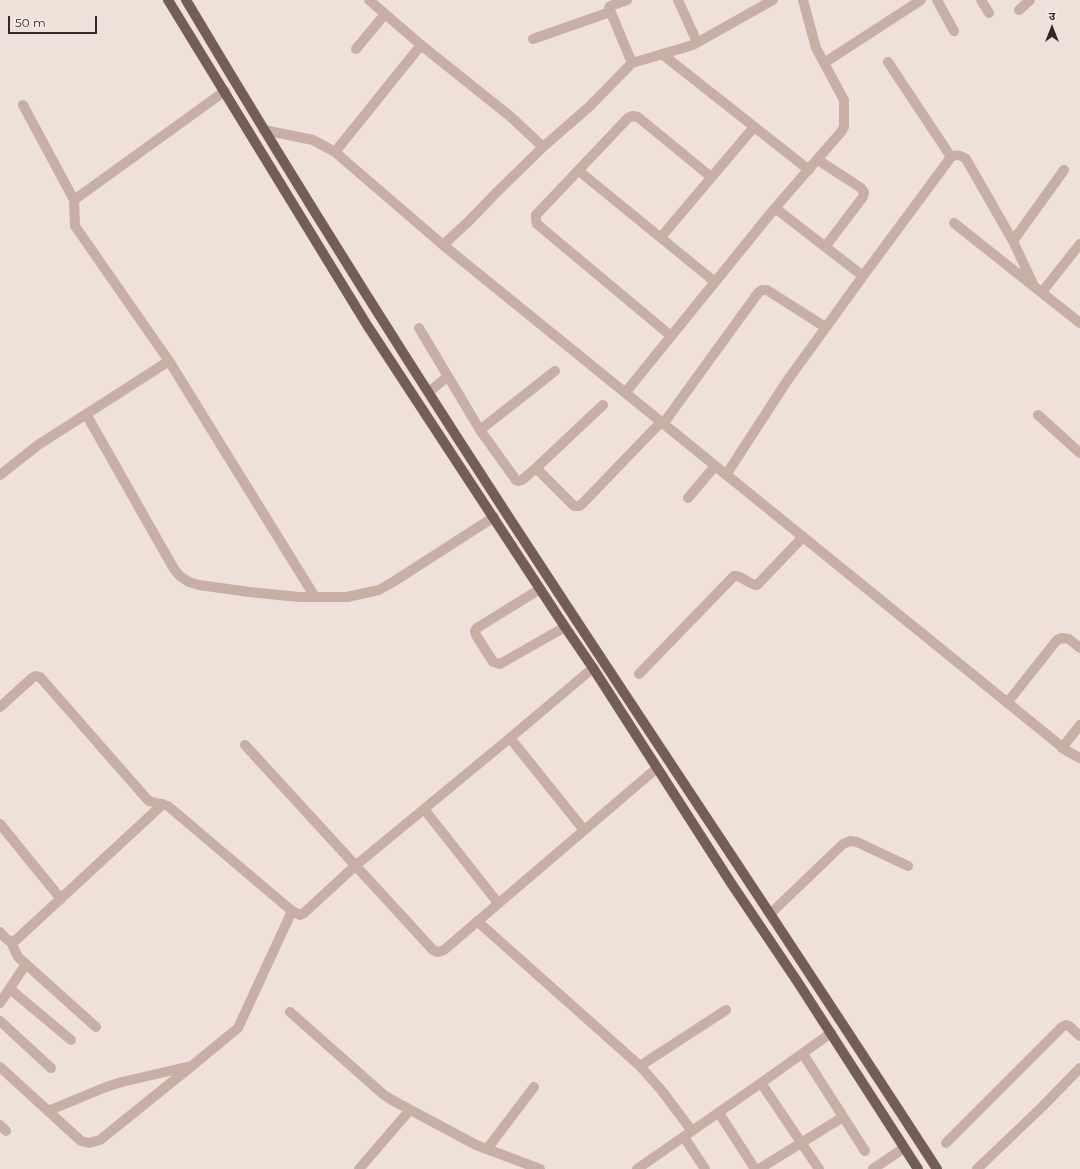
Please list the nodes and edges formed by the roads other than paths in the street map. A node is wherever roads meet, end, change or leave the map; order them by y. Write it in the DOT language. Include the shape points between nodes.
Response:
graph roads {
  1 [pos="168,0"];
  2 [pos="186,0"];
  3 [pos="369,0"];
  4 [pos="627,0"];
  5 [pos="678,0"];
  6 [pos="773,0"];
  7 [pos="803,0"];
  8 [pos="921,0"];
  9 [pos="937,0"];
  10 [pos="981,0"];
  11 [pos="1030,0"];
  12 [pos="760,3"];
  13 [pos="1019,10"];
  14 [pos="610,12"];
  15 [pos="988,13"];
  16 [pos="385,14"];
  17 [pos="954,31"];
  18 [pos="533,38"];
  19 [pos="697,42"];
  20 [pos="421,45"];
  21 [pos="356,49"];
  22 [pos="662,54"];
  23 [pos="888,62"];
  24 [pos="632,63"];
  25 [pos="824,63"];
  26 [pos="225,92"];
  27 [pos="23,105"];
  28 [pos="754,127"];
  29 [pos="264,130"];
  30 [pos="543,147"];
  31 [pos="335,152"];
  32 [pos="951,157"];
  33 [pos="818,160"];
  34 [pos="809,170"];
  35 [pos="1064,170"];
  36 [pos="579,171"];
  37 [pos="711,177"];
  38 [pos="74,200"];
  39 [pos="775,208"];
  40 [pos="954,223"];
  41 [pos="661,236"];
  42 [pos="1012,241"];
  43 [pos="1080,244"];
  44 [pos="443,245"];
  45 [pos="825,247"];
  46 [pos="863,276"];
  47 [pos="715,282"];
  48 [pos="1038,289"];
  49 [pos="1080,323"];
  50 [pos="825,327"];
  51 [pos="419,328"];
  52 [pos="671,336"];
  53 [pos="169,361"];
  54 [pos="555,371"];
  55 [pos="447,377"];
  56 [pos="429,392"];
  57 [pos="625,393"];
  58 [pos="603,405"];
  59 [pos="86,414"];
  60 [pos="1038,415"];
  61 [pos="662,423"];
  62 [pos="480,430"];
  63 [pos="1080,453"];
  64 [pos="715,466"];
  65 [pos="536,468"];
  66 [pos="0,475"];
  67 [pos="726,475"];
  68 [pos="688,498"];
  69 [pos="494,517"];
  70 [pos="803,538"];
  71 [pos="540,589"];
  72 [pos="315,597"];
  73 [pos="565,627"];
  74 [pos="1080,648"];
  75 [pos="593,668"];
  76 [pos="639,674"];
  77 [pos="1007,703"];
  78 [pos="0,707"];
  79 [pos="1080,725"];
  80 [pos="510,738"];
  81 [pos="245,745"];
  82 [pos="1062,748"];
  83 [pos="1080,758"];
  84 [pos="657,768"];
  85 [pos="163,804"];
  86 [pos="424,809"];
  87 [pos="0,824"];
  88 [pos="584,830"];
  89 [pos="355,866"];
  90 [pos="908,866"];
  91 [pos="61,899"];
  92 [pos="498,903"];
  93 [pos="292,911"];
  94 [pos="770,914"];
  95 [pos="477,921"];
  96 [pos="0,932"];
  97 [pos="11,942"];
  98 [pos="26,964"];
  99 [pos="10,989"];
  100 [pos="0,1003"];
  101 [pos="726,1010"];
  102 [pos="290,1012"];
  103 [pos="0,1021"];
  104 [pos="96,1027"];
  105 [pos="831,1033"];
  106 [pos="1080,1036"];
  107 [pos="71,1040"];
  108 [pos="802,1054"];
  109 [pos="193,1065"];
  110 [pos="640,1066"];
  111 [pos="0,1067"];
  112 [pos="51,1068"];
  113 [pos="1080,1068"];
  114 [pos="761,1083"];
  115 [pos="534,1087"];
  116 [pos="410,1110"];
  117 [pos="48,1111"];
  118 [pos="719,1113"];
  119 [pos="843,1118"];
  120 [pos="688,1134"];
  121 [pos="801,1143"];
  122 [pos="946,1143"];
  123 [pos="904,1148"];
  124 [pos="488,1149"];
  125 [pos="865,1152"];
  126 [pos="652,1165"];
  127 [pos="359,1169"];
  128 [pos="540,1169"];
  129 [pos="637,1169"];
  130 [pos="705,1169"];
  131 [pos="755,1169"];
  132 [pos="759,1169"];
  133 [pos="819,1169"];
  134 [pos="873,1169"];
  135 [pos="918,1169"];
  136 [pos="937,1169"];
  137 [pos="977,1169"];
  1 -- 26 [label="main road"];
  2 -- 29 [label="main road"];
  3 -- 16 [label="street"];
  4 -- 14 [label="street" via="610,6"];
  5 -- 19 [label="street"];
  6 -- 12 [label="street"];
  7 -- 25 [label="street" via="816,48"];
  8 -- 25 [label="street"];
  9 -- 17 [label="street"];
  10 -- 15 [label="street"];
  11 -- 13 [label="street"];
  12 -- 19 [label="street"];
  14 -- 18 [label="street"];
  14 -- 24 [label="street"];
  16 -- 20 [label="street"];
  16 -- 21 [label="street"];
  19 -- 22 [label="street"];
  20 -- 30 [label="street" via="511,117"];
  20 -- 31 [label="street"];
  22 -- 24 [label="street"];
  22 -- 28 [label="street"];
  23 -- 32 [label="street"];
  24 -- 30 [label="street" via="590,106"];
  25 -- 33 [label="street" via="844,100 844,127"];
  26 -- 38 [label="street"];
  26 -- 69 [label="main road" via="367,325"];
  27 -- 38 [label="street"];
  28 -- 34 [label="street"];
  28 -- 37 [label="street"];
  29 -- 31 [label="street" via="313,140"];
  29 -- 56 [label="main road"];
  30 -- 44 [label="street"];
  31 -- 44 [label="street"];
  32 -- 42 [label="street" via="958,155 966,159"];
  32 -- 46 [label="street"];
  33 -- 34 [label="street"];
  33 -- 45 [label="street" via="864,192 863,197"];
  34 -- 39 [label="street"];
  35 -- 42 [label="street"];
  36 -- 37 [label="street" via="632,116 638,117"];
  36 -- 41 [label="street"];
  36 -- 52 [label="street" via="536,215 537,224"];
  37 -- 41 [label="street"];
  38 -- 53 [label="street" via="75,226"];
  39 -- 45 [label="street"];
  39 -- 47 [label="street"];
  40 -- 48 [label="street"];
  41 -- 47 [label="street"];
  42 -- 48 [label="street"];
  43 -- 48 [label="street"];
  44 -- 57 [label="street"];
  45 -- 46 [label="street"];
  46 -- 50 [label="street"];
  47 -- 52 [label="street"];
  48 -- 49 [label="street"];
  50 -- 61 [label="street" via="767,290 762,290"];
  50 -- 67 [label="street" via="786,381"];
  51 -- 55 [label="street"];
  52 -- 57 [label="street"];
  53 -- 59 [label="street"];
  53 -- 72 [label="street"];
  54 -- 62 [label="street"];
  55 -- 56 [label="street"];
  55 -- 62 [label="street"];
  56 -- 94 [label="main road"];
  57 -- 61 [label="street"];
  58 -- 65 [label="street"];
  59 -- 66 [label="street" via="38,445"];
  59 -- 72 [label="street" via="180,576 199,585"];
  60 -- 63 [label="street"];
  61 -- 64 [label="street"];
  61 -- 65 [label="street" via="579,506 574,506"];
  62 -- 65 [label="street" via="516,480 522,480"];
  64 -- 67 [label="street"];
  64 -- 68 [label="street"];
  67 -- 70 [label="street"];
  69 -- 71 [label="main road"];
  69 -- 72 [label="street" via="379,590 347,597"];
  70 -- 76 [label="street" via="757,585 734,576"];
  70 -- 77 [label="street"];
  71 -- 73 [label="main road"];
  71 -- 73 [label="street" via="477,628 476,634 493,662 500,664"];
  73 -- 75 [label="main road"];
  74 -- 77 [label="street" via="1069,639 1057,640"];
  75 -- 80 [label="street"];
  75 -- 84 [label="main road"];
  77 -- 82 [label="street"];
  78 -- 85 [label="street" via="32,678 40,677 146,798"];
  79 -- 82 [label="street"];
  80 -- 86 [label="street"];
  80 -- 88 [label="street"];
  81 -- 89 [label="street"];
  82 -- 83 [label="street"];
  84 -- 88 [label="street"];
  84 -- 105 [label="main road" via="730,883"];
  85 -- 91 [label="street"];
  85 -- 93 [label="street"];
  86 -- 89 [label="street"];
  86 -- 92 [label="street"];
  87 -- 91 [label="street"];
  88 -- 92 [label="street"];
  89 -- 93 [label="street" via="304,913"];
  89 -- 95 [label="street" via="433,950 444,950"];
  90 -- 94 [label="street" via="850,841 843,844"];
  91 -- 97 [label="street"];
  92 -- 95 [label="street"];
  93 -- 109 [label="street" via="238,1028"];
  94 -- 136 [label="main road"];
  95 -- 110 [label="street"];
  96 -- 97 [label="street"];
  97 -- 98 [label="street" via="18,957"];
  98 -- 99 [label="street"];
  98 -- 104 [label="street"];
  99 -- 100 [label="street"];
  99 -- 107 [label="street"];
  101 -- 110 [label="street"];
  102 -- 116 [label="street" via="384,1095"];
  103 -- 112 [label="street"];
  105 -- 108 [label="street"];
  105 -- 123 [label="main road"];
  106 -- 122 [label="street" via="1069,1026 1062,1027"];
  108 -- 114 [label="street"];
  108 -- 119 [label="street"];
  109 -- 117 [label="street" via="117,1084"];
  109 -- 117 [label="street" via="95,1142 81,1141"];
  110 -- 120 [label="street" via="662,1091"];
  111 -- 117 [label="street"];
  113 -- 137 [label="street"];
  114 -- 118 [label="street"];
  114 -- 121 [label="street"];
  115 -- 124 [label="street"];
  116 -- 124 [label="street"];
  116 -- 127 [label="street"];
  118 -- 120 [label="street"];
  118 -- 131 [label="street"];
  119 -- 121 [label="street"];
  119 -- 125 [label="street"];
  120 -- 126 [label="street"];
  120 -- 130 [label="street"];
  121 -- 132 [label="street"];
  121 -- 133 [label="street"];
  123 -- 134 [label="street"];
  123 -- 135 [label="main road"];
  124 -- 128 [label="street"];
  126 -- 129 [label="street"];
}
